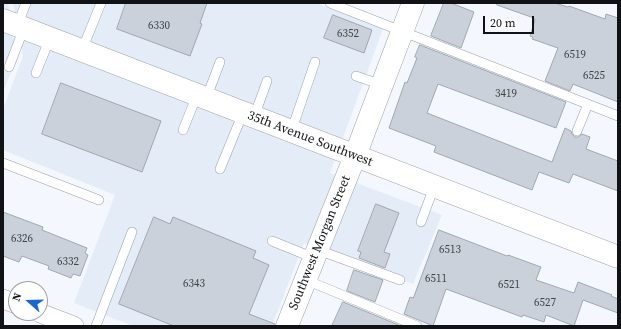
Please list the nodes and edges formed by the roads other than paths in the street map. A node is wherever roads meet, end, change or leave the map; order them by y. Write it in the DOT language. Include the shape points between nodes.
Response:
graph roads {
  1 [pos="26,3"];
  2 [pos="101,3"];
  3 [pos="330,3"];
  4 [pos="413,3"];
  5 [pos="15,25"];
  6 [pos="403,31"];
  7 [pos="50,38"];
  8 [pos="82,50"];
  9 [pos="220,62"];
  10 [pos="315,62"];
  11 [pos="9,67"];
  12 [pos="36,73"];
  13 [pos="356,76"];
  14 [pos="267,81"];
  15 [pos="382,85"];
  16 [pos="201,97"];
  17 [pos="588,104"];
  18 [pos="248,115"];
  19 [pos="618,116"];
  20 [pos="183,130"];
  21 [pos="577,131"];
  22 [pos="291,132"];
  23 [pos="355,156"];
  24 [pos="3,163"];
  25 [pos="220,169"];
  26 [pos="434,187"];
  27 [pos="99,200"];
  28 [pos="421,222"];
  29 [pos="132,232"];
  30 [pos="272,241"];
  31 [pos="316,254"];
  32 [pos="618,257"];
  33 [pos="306,280"];
  34 [pos="400,280"];
  35 [pos="48,316"];
  36 [pos="74,326"];
  37 [pos="96,326"];
  38 [pos="287,326"];
  39 [pos="417,326"];
  1 -- 5 [label="lane"];
  2 -- 8 [label="lane"];
  3 -- 6 [label="lane"];
  4 -- 6 [label="main road, Southwest Morgan Street"];
  5 -- 7 [label="main road, 35th Avenue Southwest"];
  5 -- 11 [label="lane"];
  6 -- 15 [label="main road, Southwest Morgan Street"];
  6 -- 17 [label="lane"];
  7 -- 8 [label="main road, 35th Avenue Southwest"];
  7 -- 12 [label="lane"];
  8 -- 16 [label="main road, 35th Avenue Southwest"];
  9 -- 16 [label="lane"];
  10 -- 22 [label="lane"];
  13 -- 15 [label="lane"];
  14 -- 18 [label="lane"];
  15 -- 23 [label="main road, Southwest Morgan Street"];
  16 -- 18 [label="main road, 35th Avenue Southwest"];
  16 -- 20 [label="lane"];
  17 -- 19 [label="lane"];
  17 -- 21 [label="lane"];
  18 -- 22 [label="main road, 35th Avenue Southwest"];
  18 -- 25 [label="lane"];
  22 -- 23 [label="main road, 35th Avenue Southwest"];
  23 -- 26 [label="main road, 35th Avenue Southwest"];
  23 -- 31 [label="main road, Southwest Morgan Street"];
  24 -- 27 [label="lane"];
  26 -- 28 [label="lane"];
  26 -- 32 [label="main road, 35th Avenue Southwest"];
  29 -- 37 [label="lane"];
  30 -- 31 [label="lane"];
  31 -- 33 [label="main road, Southwest Morgan Street"];
  31 -- 34 [label="lane"];
  33 -- 38 [label="main road, Southwest Morgan Street"];
  33 -- 39 [label="lane"];
  35 -- 36 [label="street"];
}
